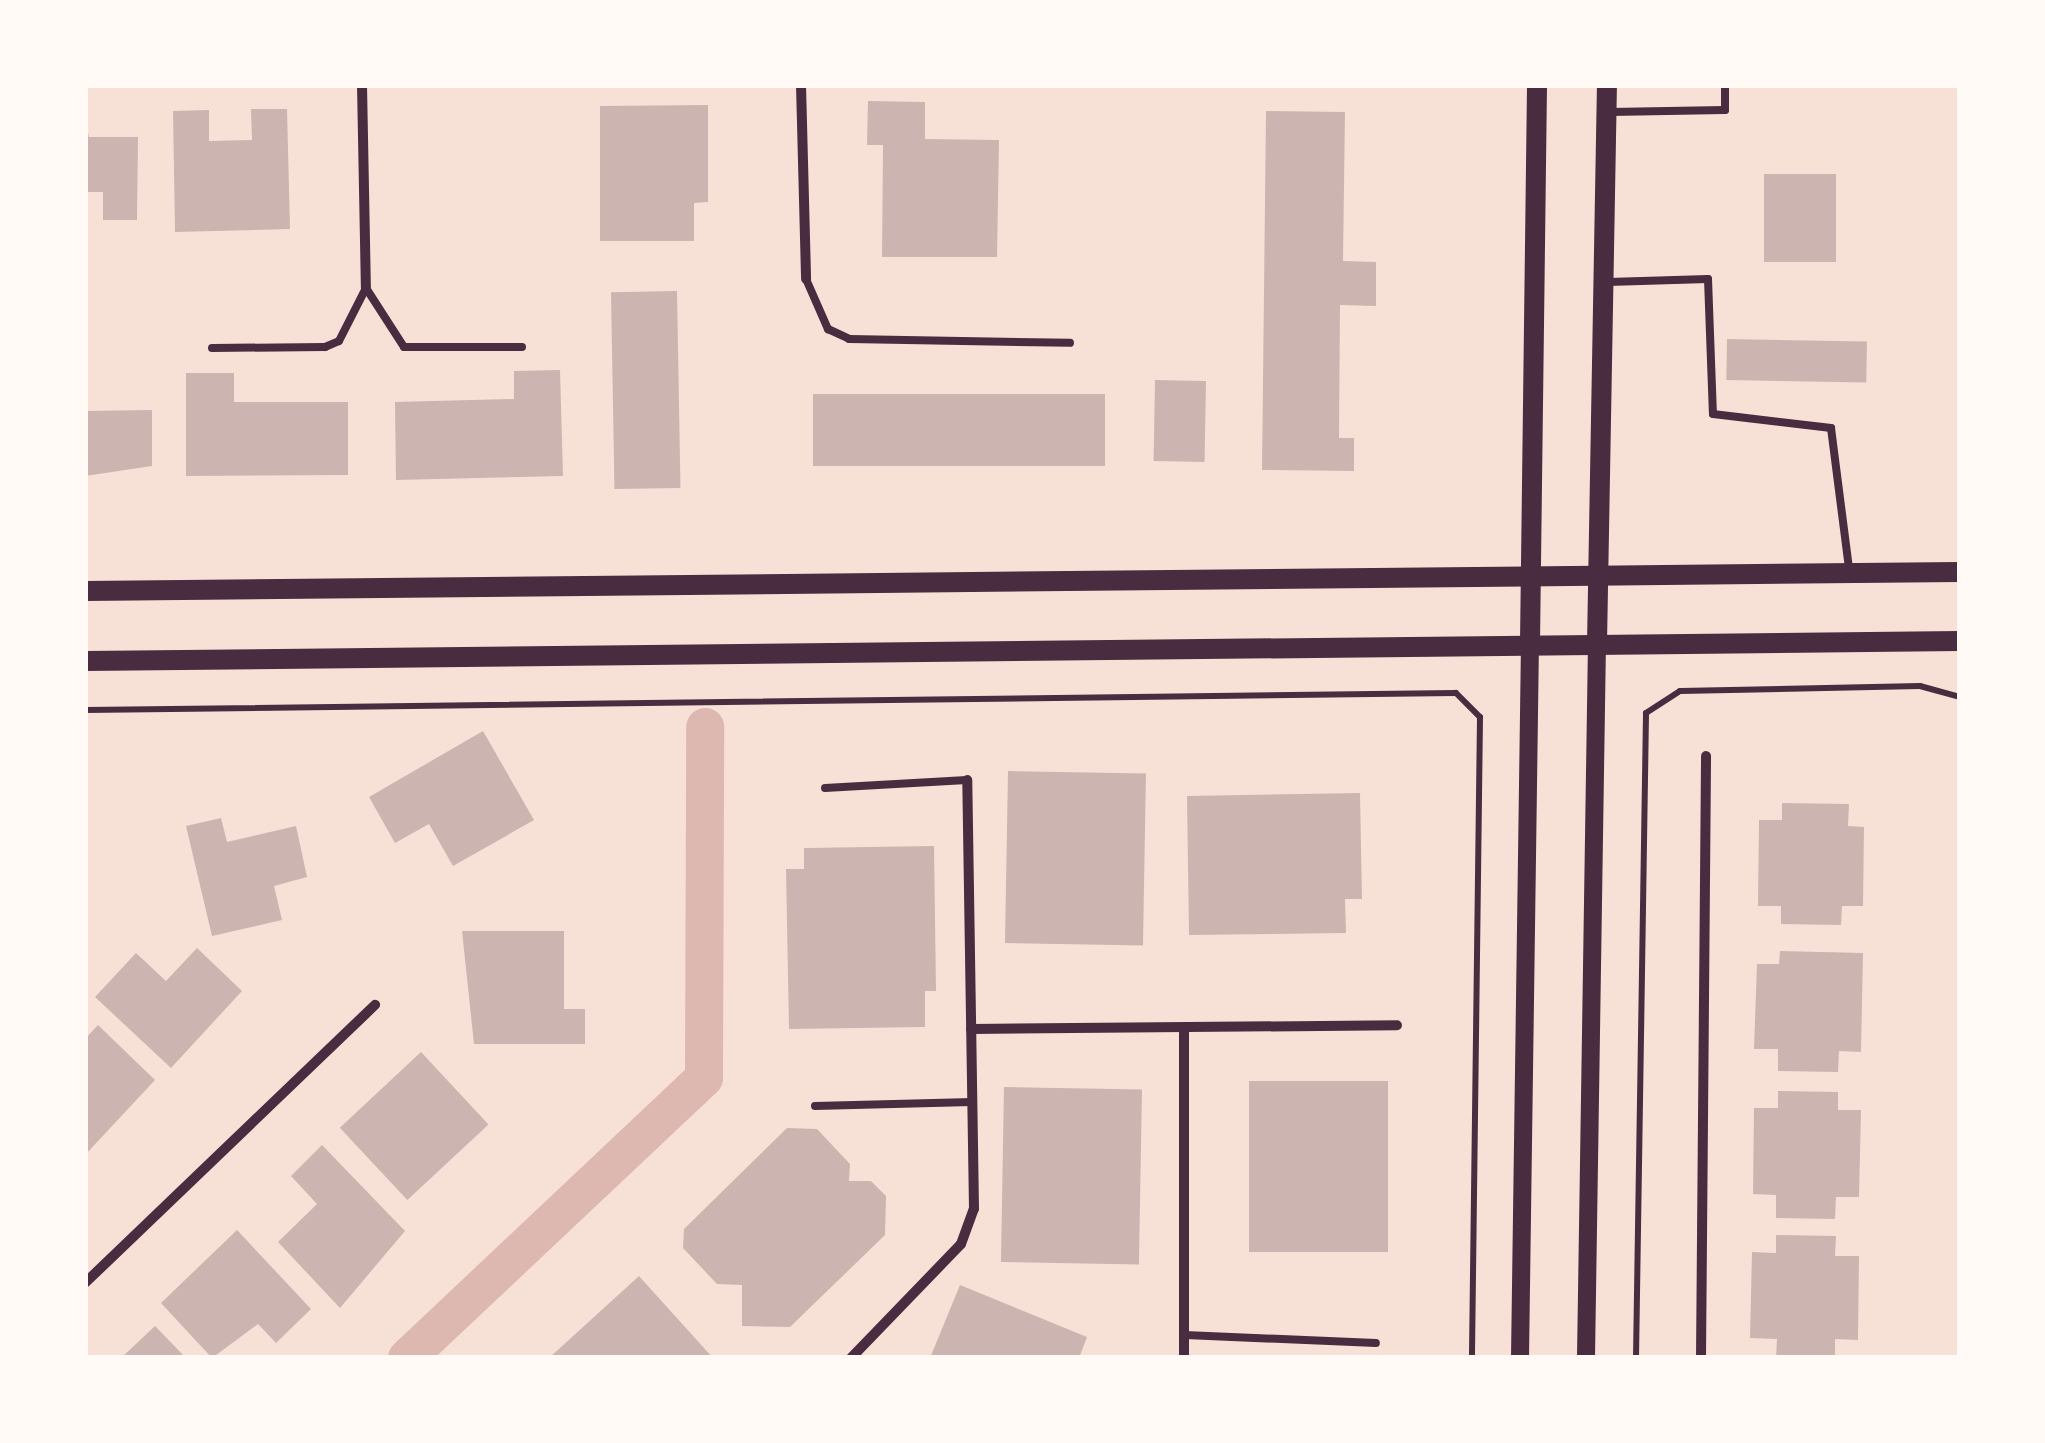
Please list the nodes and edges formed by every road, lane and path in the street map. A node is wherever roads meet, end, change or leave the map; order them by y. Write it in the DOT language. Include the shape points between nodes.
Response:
graph roads {
  1 [pos="362,85"];
  2 [pos="801,85"];
  3 [pos="1537,85"];
  4 [pos="1606,85"];
  5 [pos="1725,85"];
  6 [pos="1606,112"];
  7 [pos="806,279"];
  8 [pos="1604,282"];
  9 [pos="366,288"];
  10 [pos="1070,343"];
  11 [pos="212,348"];
  12 [pos="522,348"];
  13 [pos="1960,572"];
  14 [pos="1598,573"];
  15 [pos="1530,574"];
  16 [pos="1849,574"];
  17 [pos="85,591"];
  18 [pos="1960,641"];
  19 [pos="1530,643"];
  20 [pos="1597,644"];
  21 [pos="85,661"];
  22 [pos="85,710"];
  23 [pos="1706,756"];
  24 [pos="967,780"];
  25 [pos="825,788"];
  26 [pos="374,1005"];
  27 [pos="1398,1025"];
  28 [pos="1184,1027"];
  29 [pos="971,1030"];
  30 [pos="972,1102"];
  31 [pos="815,1106"];
  32 [pos="85,1283"];
  33 [pos="1185,1335"];
  34 [pos="1376,1342"];
  35 [pos="850,1358"];
  36 [pos="1184,1358"];
  37 [pos="1472,1358"];
  38 [pos="1520,1358"];
  39 [pos="1586,1358"];
  40 [pos="1701,1358"];
  1 -- 9 [label="street"];
  2 -- 7 [label="street"];
  3 -- 15 [label="main road"];
  4 -- 6 [label="main road"];
  5 -- 6 [label="lane" via="1725,110"];
  6 -- 8 [label="main road"];
  7 -- 10 [label="lane" via="828,329 849,339"];
  8 -- 14 [label="main road"];
  8 -- 16 [label="lane" via="1708,279 1713,414 1831,428"];
  9 -- 11 [label="lane" via="339,341 325,348"];
  9 -- 12 [label="lane" via="404,348"];
  13 -- 16 [label="main road"];
  14 -- 15 [label="main road"];
  14 -- 16 [label="main road"];
  14 -- 20 [label="main road"];
  15 -- 17 [label="main road"];
  15 -- 19 [label="main road"];
  18 -- 20 [label="main road"];
  19 -- 20 [label="main road"];
  19 -- 21 [label="main road"];
  19 -- 38 [label="street"];
  20 -- 39 [label="street"];
  22 -- 37 [label="path" via="1456,693 1480,718"];
  23 -- 40 [label="street"];
  24 -- 25 [label="lane"];
  24 -- 29 [label="street"];
  26 -- 32 [label="street"];
  27 -- 28 [label="street"];
  28 -- 29 [label="street"];
  28 -- 33 [label="street"];
  29 -- 30 [label="street"];
  30 -- 31 [label="lane"];
  30 -- 35 [label="street" via="974,1209 961,1244"];
  33 -- 34 [label="lane"];
  33 -- 36 [label="street"];
}
